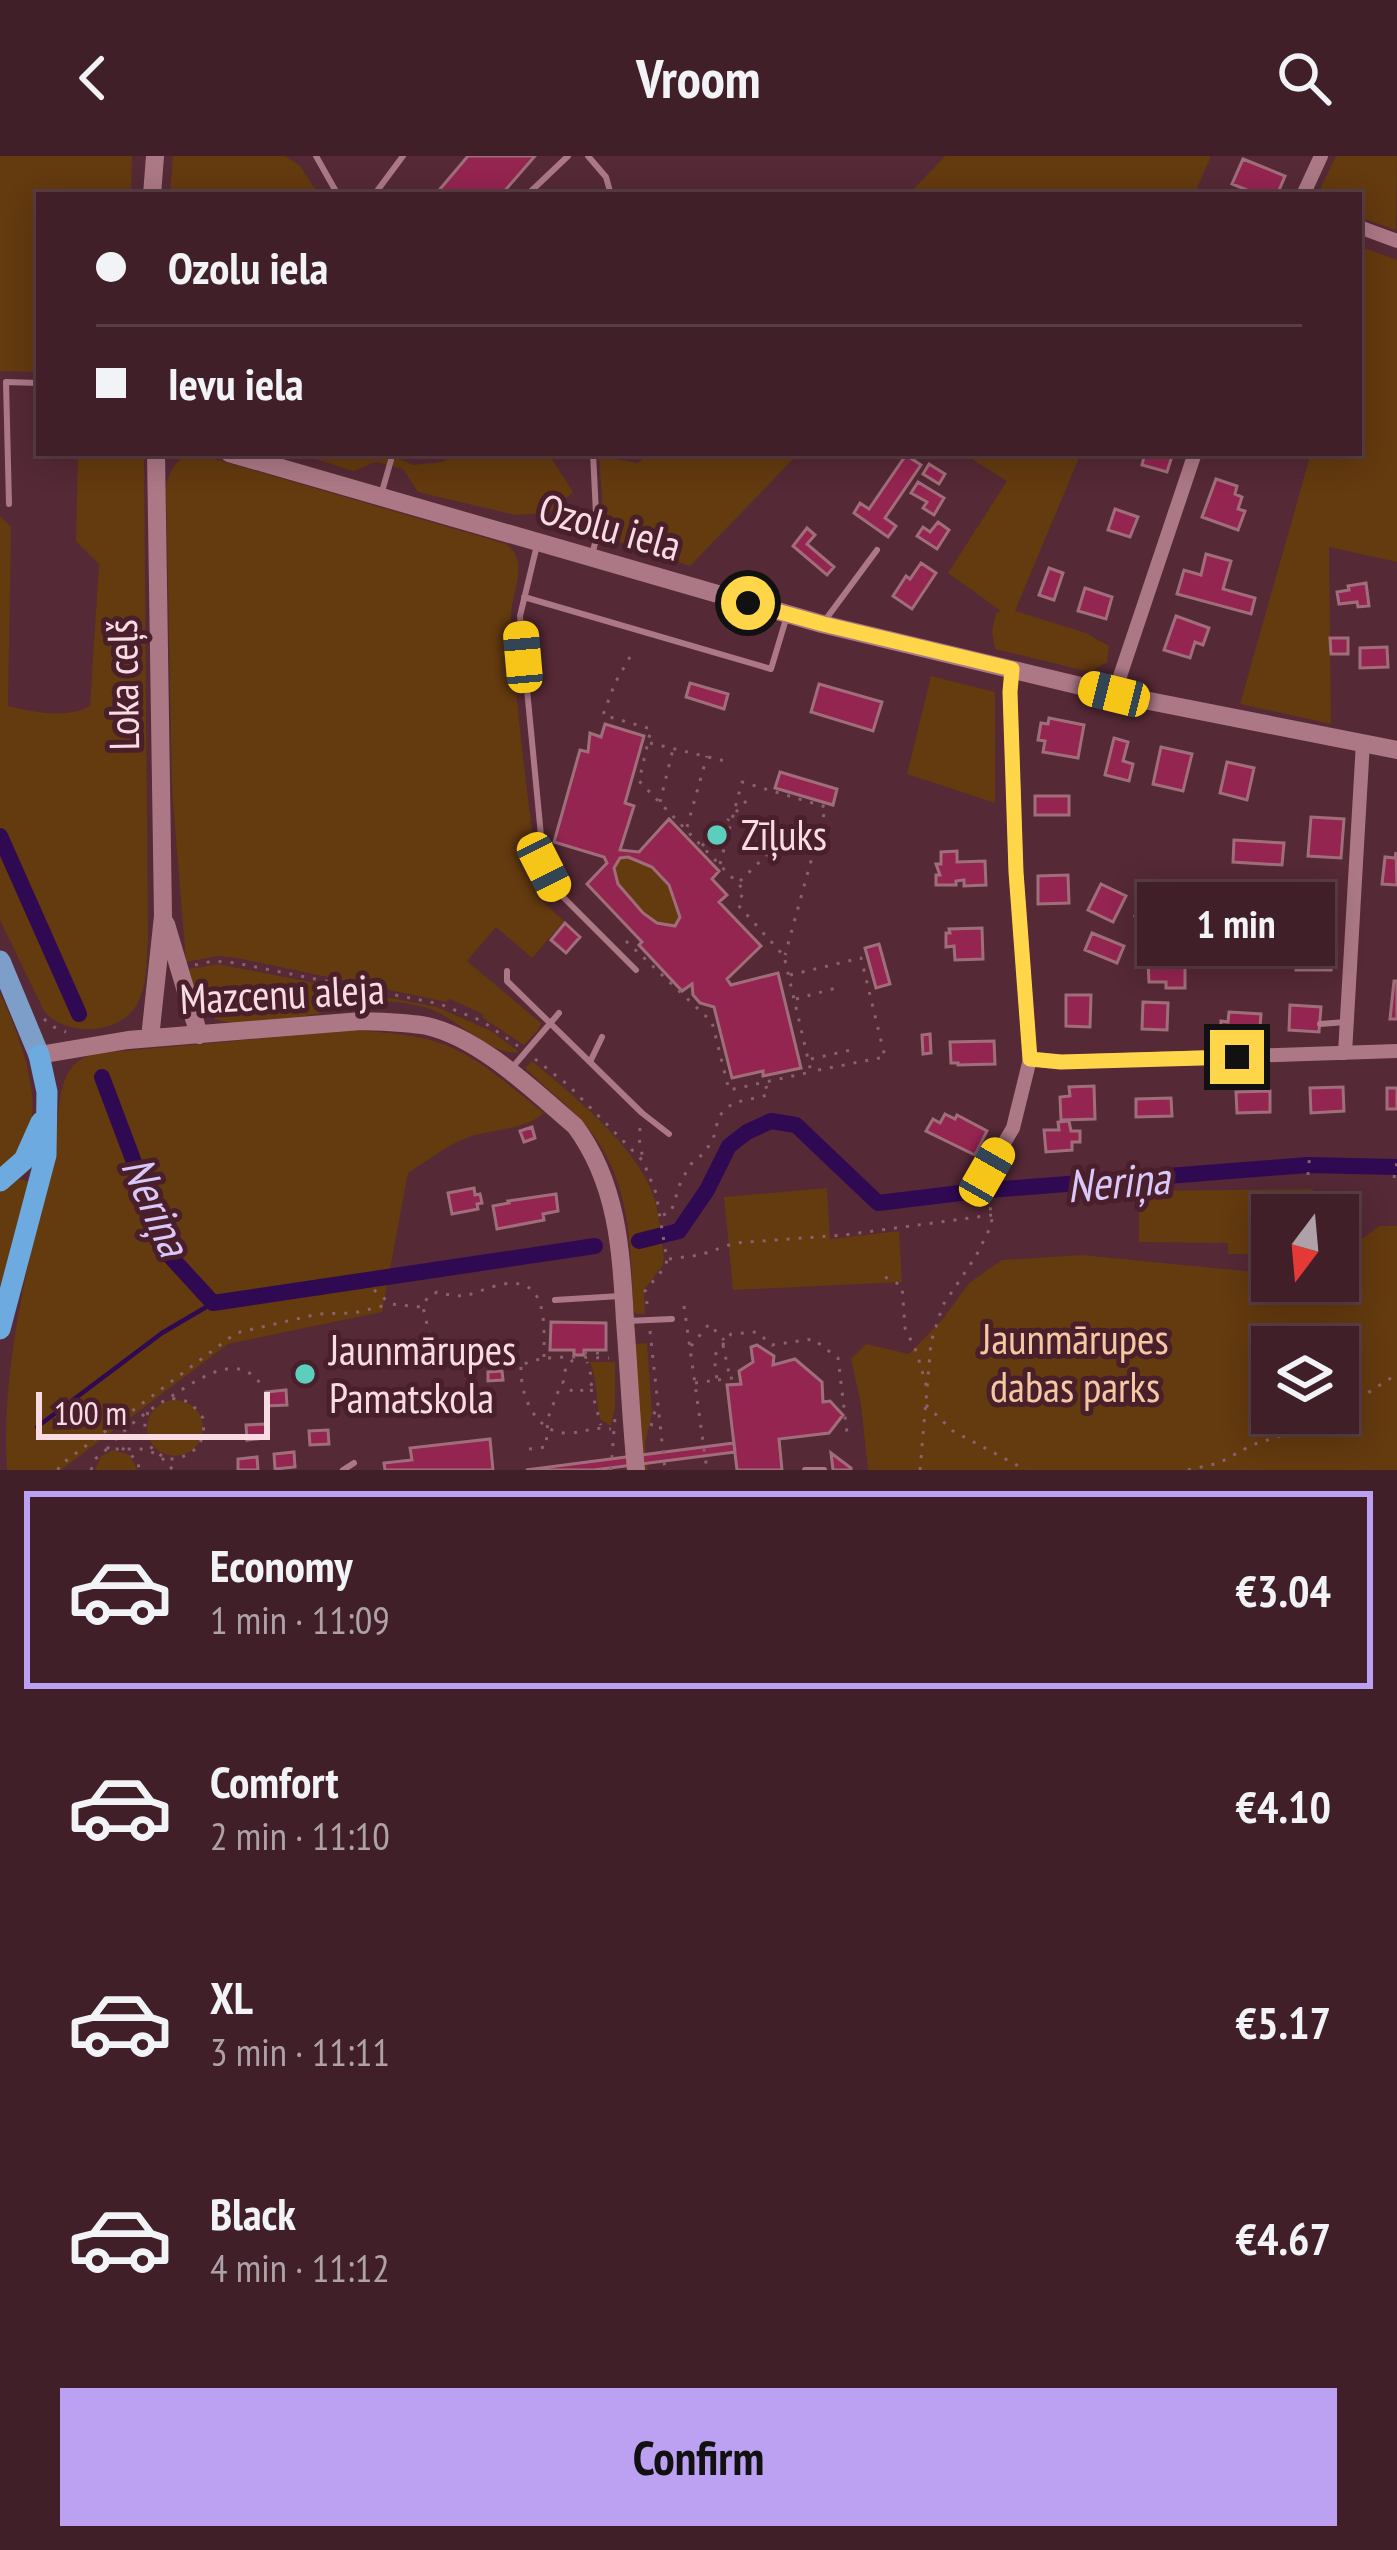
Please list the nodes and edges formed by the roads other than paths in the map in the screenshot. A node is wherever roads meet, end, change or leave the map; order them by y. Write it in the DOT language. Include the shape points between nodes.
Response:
graph roads {
  1 [pos="154,156"];
  2 [pos="316,156"];
  3 [pos="403,156"];
  4 [pos="568,156"];
  5 [pos="588,156"];
  6 [pos="1321,156"];
  7 [pos="152,192"];
  8 [pos="336,192"];
  9 [pos="376,192"];
  10 [pos="530,192"];
  11 [pos="610,192"];
  12 [pos="1304,192"];
  13 [pos="1362,228"];
  14 [pos="1397,241"];
  15 [pos="36,382"];
  16 [pos="156,456"];
  17 [pos="239,456"];
  18 [pos="593,456"];
  19 [pos="1194,456"];
  20 [pos="391,460"];
  21 [pos="380,498"];
  22 [pos="9,504"];
  23 [pos="537,543"];
  24 [pos="877,550"];
  25 [pos="591,559"];
  26 [pos="524,597"];
  27 [pos="788,614"];
  28 [pos="823,624"];
  29 [pos="1012,669"];
  30 [pos="1114,694"];
  31 [pos="1364,742"];
  32 [pos="1397,750"];
  33 [pos="164,916"];
  34 [pos="0,961"];
  35 [pos="636,970"];
  36 [pos="507,971"];
  37 [pos="560,1013"];
  38 [pos="1346,1022"];
  39 [pos="550,1024"];
  40 [pos="1320,1024"];
  41 [pos="200,1035"];
  42 [pos="602,1037"];
  43 [pos="150,1038"];
  44 [pos="1397,1051"];
  45 [pos="1345,1053"];
  46 [pos="39,1055"];
  47 [pos="1030,1059"];
  48 [pos="590,1062"];
  49 [pos="508,1072"];
  50 [pos="47,1105"];
  51 [pos="669,1134"];
  52 [pos="987,1172"];
  53 [pos="0,1180"];
  54 [pos="624,1296"];
  55 [pos="555,1300"];
  56 [pos="672,1319"];
  57 [pos="626,1322"];
  58 [pos="0,1329"];
  59 [pos="354,1463"];
  60 [pos="343,1470"];
  61 [pos="636,1470"];
  62 [pos="806,1470"];
  63 [pos="824,1470"];
  1 -- 7 [label="main road"];
  2 -- 8 [label="lane"];
  3 -- 9 [label="lane"];
  4 -- 10 [label="lane"];
  5 -- 11 [label="lane"];
  6 -- 12 [label="street"];
  13 -- 14 [label="street"];
  15 -- 22 [label="lane" via="6,382"];
  16 -- 33 [label="main road, Loka ceļš"];
  17 -- 21 [label="main road, Ozolu iela"];
  18 -- 25 [label="lane"];
  19 -- 30 [label="street"];
  20 -- 21 [label="lane"];
  21 -- 23 [label="main road, Ozolu iela"];
  23 -- 25 [label="main road, Ozolu iela"];
  23 -- 26 [label="lane"];
  24 -- 28 [label="lane"];
  25 -- 27 [label="main road, Ozolu iela"];
  26 -- 27 [label="lane" via="771,669"];
  26 -- 35 [label="lane" via="544,867 555,889"];
  27 -- 28 [label="main road, Ozolu iela"];
  28 -- 29 [label="main road, Ozolu iela"];
  29 -- 30 [label="main road, Ozolu iela"];
  29 -- 47 [label="street"];
  30 -- 31 [label="main road, Ozolu iela"];
  31 -- 32 [label="main road, Ozolu iela"];
  31 -- 38 [label="street"];
  33 -- 41 [label="main road, Loka ceļš"];
  33 -- 43 [label="main road, Loka ceļš"];
  34 -- 46 [label="main road"];
  36 -- 39 [label="lane" via="507,981"];
  37 -- 39 [label="lane"];
  38 -- 40 [label="lane"];
  38 -- 45 [label="street"];
  39 -- 48 [label="lane"];
  39 -- 49 [label="lane"];
  41 -- 43 [label="main road, Mazcenu aleja"];
  41 -- 49 [label="main road, Mazcenu aleja" via="398,1022 458,1038"];
  42 -- 48 [label="lane"];
  43 -- 46 [label="main road, Mazcenu aleja"];
  44 -- 45 [label="street"];
  45 -- 47 [label="street"];
  46 -- 50 [label="highway"];
  47 -- 52 [label="street" via="1012,1128"];
  48 -- 51 [label="lane"];
  49 -- 54 [label="main road, Mazcenu aleja" via="575,1126 597,1163 614,1210"];
  50 -- 53 [label="highway" via="23,1160"];
  50 -- 58 [label="highway" via="46,1155"];
  54 -- 55 [label="lane"];
  54 -- 57 [label="main road, Mazcenu aleja"];
  56 -- 57 [label="lane"];
  57 -- 61 [label="main road, Mazcenu aleja"];
  59 -- 60 [label="lane"];
  62 -- 63 [label="lane"];
}
